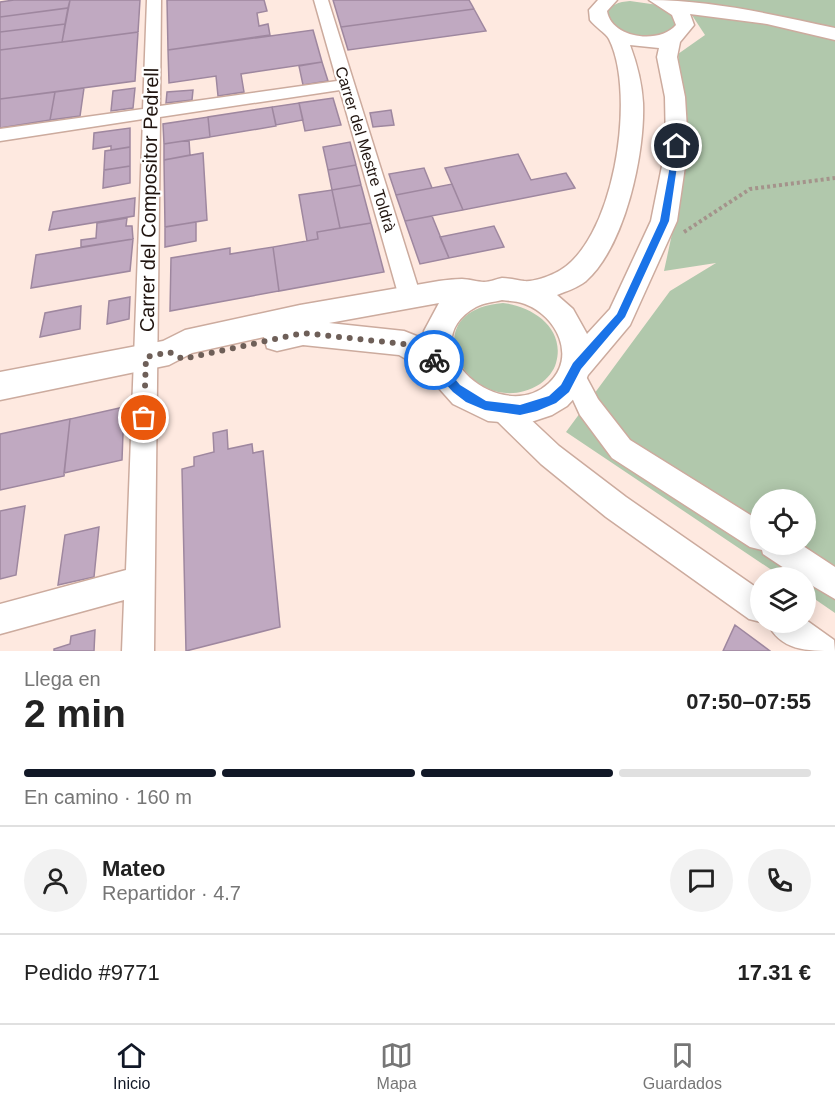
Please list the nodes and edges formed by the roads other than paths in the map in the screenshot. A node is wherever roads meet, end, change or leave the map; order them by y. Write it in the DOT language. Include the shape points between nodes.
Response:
graph roads {
  1 [pos="154,0"];
  2 [pos="321,0"];
  3 [pos="604,1"];
  4 [pos="665,3"];
  5 [pos="617,35"];
  6 [pos="677,35"];
  7 [pos="835,35"];
  8 [pos="347,84"];
  9 [pos="152,113"];
  10 [pos="0,135"];
  11 [pos="478,292"];
  12 [pos="527,293"];
  13 [pos="410,297"];
  14 [pos="157,354"];
  15 [pos="439,363"];
  16 [pos="575,371"];
  17 [pos="0,386"];
  18 [pos="502,409"];
  19 [pos="750,531"];
  20 [pos="790,555"];
  21 [pos="140,581"];
  22 [pos="835,584"];
  23 [pos="750,601"];
  24 [pos="0,619"];
  25 [pos="798,633"];
  26 [pos="138,651"];
  27 [pos="823,651"];
  1 -- 9 [label="street, Carrer del Compositor Pedrell"];
  2 -- 8 [label="street, Carrer del Mestre Toldrà"];
  3 -- 5 [label="street" via="598,19"];
  4 -- 6 [label="street" via="684,18 685,25"];
  4 -- 7 [label="street" via="767,19"];
  5 -- 6 [label="street" via="651,42"];
  5 -- 12 [label="street" via="627,58 632,91 633,131 622,186 601,241 581,268 571,277"];
  6 -- 7 [label="street" via="708,24 743,23"];
  6 -- 16 [label="street" via="667,57 675,97 677,146 664,221 620,317"];
  8 -- 9 [label="street"];
  8 -- 13 [label="street, Carrer del Mestre Toldrà"];
  9 -- 10 [label="street"];
  9 -- 14 [label="street, Carrer del Compositor Pedrell"];
  11 -- 12 [label="street" via="502,289"];
  11 -- 13 [label="street" via="461,290"];
  11 -- 15 [label="street" via="455,305 440,325 436,350"];
  12 -- 16 [label="street" via="567,321 578,351"];
  13 -- 14 [label="street" via="185,342"];
  14 -- 15 [label="street" via="183,359 303,333 404,344"];
  14 -- 17 [label="street"];
  14 -- 21 [label="street, Carrer del Compositor Pedrell"];
  15 -- 18 [label="street" via="446,376 469,398"];
  16 -- 18 [label="street" via="565,389 553,399 520,410"];
  16 -- 19 [label="street" via="590,408 621,449"];
  18 -- 23 [label="street" via="550,455 616,507"];
  20 -- 22 [label="street"];
  21 -- 24 [label="street"];
  21 -- 26 [label="street, Carrer del Compositor Pedrell"];
  25 -- 27 [label="street"];
}
